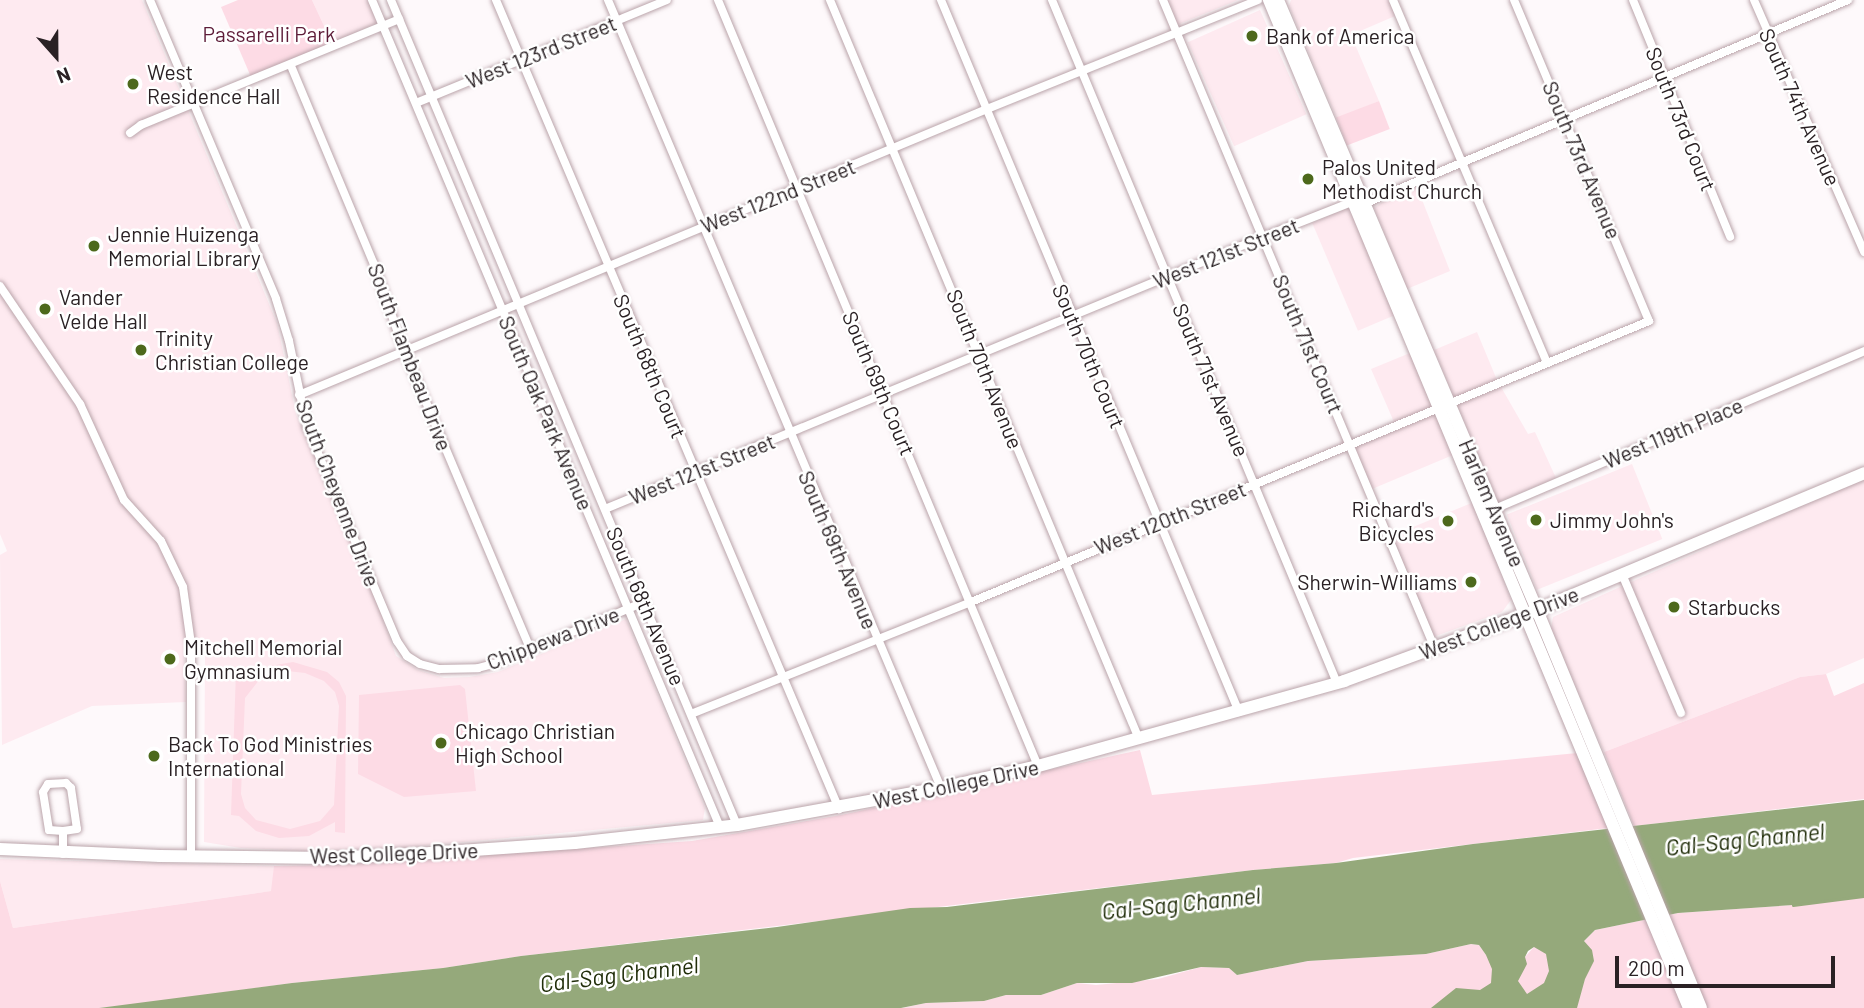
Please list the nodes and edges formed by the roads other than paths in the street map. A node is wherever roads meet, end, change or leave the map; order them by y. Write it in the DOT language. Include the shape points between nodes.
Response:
graph roads {
  1 [pos="150,0"];
  2 [pos="372,0"];
  3 [pos="391,0"];
  4 [pos="496,0"];
  5 [pos="608,0"];
  6 [pos="667,0"];
  7 [pos="718,0"];
  8 [pos="830,0"];
  9 [pos="941,0"];
  10 [pos="1052,0"];
  11 [pos="1163,0"];
  12 [pos="1258,0"];
  13 [pos="1269,0"];
  14 [pos="1278,0"];
  15 [pos="1393,0"];
  16 [pos="1514,0"];
  17 [pos="1633,0"];
  18 [pos="1754,0"];
  19 [pos="1848,0"];
  20 [pos="400,19"];
  21 [pos="616,21"];
  22 [pos="383,26"];
  23 [pos="1177,33"];
  24 [pos="1767,34"];
  25 [pos="522,60"];
  26 [pos="290,66"];
  27 [pos="1081,71"];
  28 [pos="1664,76"];
  29 [pos="432,96"];
  30 [pos="415,103"];
  31 [pos="194,104"];
  32 [pos="987,109"];
  33 [pos="1564,118"];
  34 [pos="130,133"];
  35 [pos="893,149"];
  36 [pos="1461,161"];
  37 [pos="797,187"];
  38 [pos="1352,202"];
  39 [pos="1366,203"];
  40 [pos="703,226"];
  41 [pos="1861,235"];
  42 [pos="1263,237"];
  43 [pos="1730,237"];
  44 [pos="1864,252"];
  45 [pos="608,266"];
  46 [pos="1167,277"];
  47 [pos="0,286"];
  48 [pos="519,304"];
  49 [pos="503,310"];
  50 [pos="1072,316"];
  51 [pos="1649,321"];
  52 [pos="404,350"];
  53 [pos="1864,352"];
  54 [pos="980,354"];
  55 [pos="1547,363"];
  56 [pos="884,394"];
  57 [pos="299,395"];
  58 [pos="1444,406"];
  59 [pos="789,433"];
  60 [pos="1349,444"];
  61 [pos="695,472"];
  62 [pos="1864,473"];
  63 [pos="1255,484"];
  64 [pos="604,509"];
  65 [pos="1488,511"];
  66 [pos="1159,522"];
  67 [pos="1063,561"];
  68 [pos="1622,574"];
  69 [pos="971,602"];
  70 [pos="644,603"];
  71 [pos="628,609"];
  72 [pos="1538,610"];
  73 [pos="1524,615"];
  74 [pos="876,640"];
  75 [pos="530,649"];
  76 [pos="1435,649"];
  77 [pos="420,664"];
  78 [pos="782,679"];
  79 [pos="1337,683"];
  80 [pos="1238,712"];
  81 [pos="1681,713"];
  82 [pos="691,714"];
  83 [pos="1139,739"];
  84 [pos="1038,766"];
  85 [pos="941,788"];
  86 [pos="1612,807"];
  87 [pos="838,809"];
  88 [pos="737,825"];
  89 [pos="720,827"];
  90 [pos="63,831"];
  91 [pos="0,849"];
  92 [pos="63,854"];
  93 [pos="191,857"];
  94 [pos="1667,939"];
  95 [pos="1689,1008"];
  96 [pos="1701,1008"];
  1 -- 31 [label="street, South Cheyenne Drive"];
  2 -- 22 [label="street, South Oak Park Avenue"];
  3 -- 20 [label="street, South 68th Avenue"];
  4 -- 25 [label="street, South 68th Court"];
  5 -- 21 [label="street, South 69th Avenue"];
  6 -- 21 [label="street, West 123rd Street"];
  7 -- 37 [label="street, South 69th Court"];
  8 -- 35 [label="street, South 70th Avenue"];
  9 -- 32 [label="street, South 70th Court"];
  10 -- 27 [label="street, South 71st Avenue"];
  11 -- 23 [label="street, South 71st Court"];
  12 -- 23 [label="street, West 122nd Street"];
  13 -- 38 [label="main road, Harlem Avenue"];
  14 -- 39 [label="main road, Harlem Avenue"];
  15 -- 36 [label="street"];
  16 -- 33 [label="street, South 73rd Avenue"];
  17 -- 28 [label="street, South 73rd Court"];
  18 -- 24 [label="street, South 74th Avenue"];
  19 -- 24 [label="street, West 121st Street"];
  20 -- 22 [label="street"];
  20 -- 29 [label="street, South 68th Avenue"];
  21 -- 25 [label="street, West 123rd Street"];
  21 -- 40 [label="street, South 69th Avenue"];
  22 -- 26 [label="street"];
  22 -- 30 [label="street, South Oak Park Avenue"];
  23 -- 27 [label="street, West 122nd Street"];
  23 -- 42 [label="street, South 71st Court"];
  24 -- 28 [label="street, West 121st Street"];
  24 -- 41 [label="street, South 74th Avenue"];
  25 -- 29 [label="street, West 123rd Street"];
  25 -- 45 [label="street, South 68th Court"];
  26 -- 31 [label="street"];
  26 -- 52 [label="street, South Flambeau Drive" via="374,264"];
  27 -- 32 [label="street, West 122nd Street"];
  27 -- 46 [label="street, South 71st Avenue"];
  28 -- 33 [label="street, West 121st Street"];
  28 -- 43 [label="street, South 73rd Court"];
  29 -- 30 [label="street, West 123rd Street"];
  29 -- 48 [label="street, South 68th Avenue"];
  30 -- 49 [label="street, South Oak Park Avenue"];
  31 -- 34 [label="street"];
  31 -- 57 [label="street, South Cheyenne Drive" via="279,308"];
  32 -- 35 [label="street, West 122nd Street"];
  32 -- 50 [label="street, South 70th Court"];
  33 -- 36 [label="street, West 121st Street"];
  33 -- 51 [label="street, South 73rd Avenue"];
  35 -- 37 [label="street, West 122nd Street"];
  35 -- 54 [label="street, South 70th Avenue"];
  36 -- 39 [label="street, West 121st Street"];
  36 -- 55 [label="street"];
  37 -- 40 [label="street, West 122nd Street"];
  37 -- 56 [label="street, South 69th Court"];
  38 -- 39 [label="street, West 121st Street"];
  38 -- 42 [label="street, West 121st Street"];
  38 -- 58 [label="main road, Harlem Avenue"];
  39 -- 58 [label="main road, Harlem Avenue"];
  40 -- 45 [label="street, West 122nd Street"];
  40 -- 59 [label="street, South 69th Avenue"];
  41 -- 44 [label="street, South 74th Avenue"];
  42 -- 46 [label="street, West 121st Street"];
  42 -- 60 [label="street, South 71st Court"];
  45 -- 48 [label="street, West 122nd Street"];
  45 -- 61 [label="street, South 68th Court"];
  46 -- 50 [label="street, West 121st Street"];
  46 -- 63 [label="street, South 71st Avenue"];
  47 -- 93 [label="street" via="80,404 124,500 160,541 183,587 191,644"];
  48 -- 49 [label="street, West 122nd Street"];
  48 -- 64 [label="street, South 68th Avenue"];
  49 -- 52 [label="street, West 122nd Street"];
  49 -- 71 [label="street, South Oak Park Avenue"];
  50 -- 54 [label="street, West 121st Street"];
  50 -- 66 [label="street, South 70th Court"];
  51 -- 55 [label="street, West 120th Street"];
  52 -- 57 [label="street, West 122nd Street"];
  52 -- 75 [label="street, South Flambeau Drive"];
  53 -- 65 [label="street, West 119th Place"];
  54 -- 56 [label="street, West 121st Street"];
  54 -- 67 [label="street, South 70th Avenue"];
  55 -- 58 [label="street, West 120th Street"];
  56 -- 59 [label="street, West 121st Street"];
  56 -- 69 [label="street, South 69th Court"];
  57 -- 77 [label="street, South Cheyenne Drive" via="307,427 397,641"];
  58 -- 60 [label="street, West 120th Street"];
  58 -- 65 [label="main road, Harlem Avenue"];
  59 -- 61 [label="street, West 121st Street"];
  59 -- 74 [label="street, South 69th Avenue"];
  60 -- 63 [label="street, West 120th Street"];
  60 -- 76 [label="street, South 71st Court"];
  61 -- 64 [label="street, West 121st Street"];
  61 -- 78 [label="street, South 68th Court"];
  62 -- 68 [label="main road, West College Drive"];
  63 -- 66 [label="street, West 120th Street"];
  63 -- 79 [label="street, South 71st Avenue"];
  64 -- 70 [label="street, South 68th Avenue"];
  65 -- 72 [label="main road, Harlem Avenue"];
  65 -- 73 [label="main road, Harlem Avenue"];
  66 -- 67 [label="street, West 120th Street"];
  66 -- 80 [label="street, South 70th Court"];
  67 -- 69 [label="street, West 120th Street"];
  67 -- 83 [label="street, South 70th Avenue"];
  68 -- 72 [label="main road, West College Drive"];
  68 -- 81 [label="street"];
  69 -- 74 [label="street, West 120th Street"];
  69 -- 84 [label="street, South 69th Court"];
  70 -- 71 [label="street, Chippewa Drive"];
  70 -- 82 [label="street, South 68th Avenue"];
  71 -- 75 [label="street, Chippewa Drive"];
  71 -- 89 [label="street, South Oak Park Avenue"];
  72 -- 73 [label="main road, West College Drive"];
  72 -- 86 [label="main road, Harlem Avenue"];
  73 -- 76 [label="main road, West College Drive"];
  73 -- 86 [label="main road, Harlem Avenue"];
  74 -- 78 [label="street, West 120th Street"];
  74 -- 85 [label="street, South 69th Avenue"];
  75 -- 77 [label="street, Chippewa Drive" via="478,668 439,669"];
  76 -- 79 [label="main road, West College Drive"];
  78 -- 82 [label="street, West 120th Street"];
  78 -- 87 [label="street, South 68th Court"];
  79 -- 80 [label="main road, West College Drive"];
  80 -- 83 [label="main road, West College Drive"];
  82 -- 88 [label="street, South 68th Avenue"];
  83 -- 84 [label="main road, West College Drive"];
  84 -- 85 [label="main road, West College Drive"];
  85 -- 87 [label="main road, West College Drive"];
  86 -- 94 [label="main road, Harlem Avenue"];
  87 -- 88 [label="main road, West College Drive"];
  88 -- 89 [label="main road, West College Drive"];
  89 -- 93 [label="main road, West College Drive" via="431,853"];
  90 -- 90 [label="street" via="77,830 71,788 66,783 48,784 43,792 49,830"];
  90 -- 92 [label="street"];
  91 -- 92 [label="main road, West College Drive"];
  92 -- 93 [label="main road, West College Drive"];
  94 -- 95 [label="main road, Harlem Avenue"];
  94 -- 96 [label="main road, Harlem Avenue"];
}
